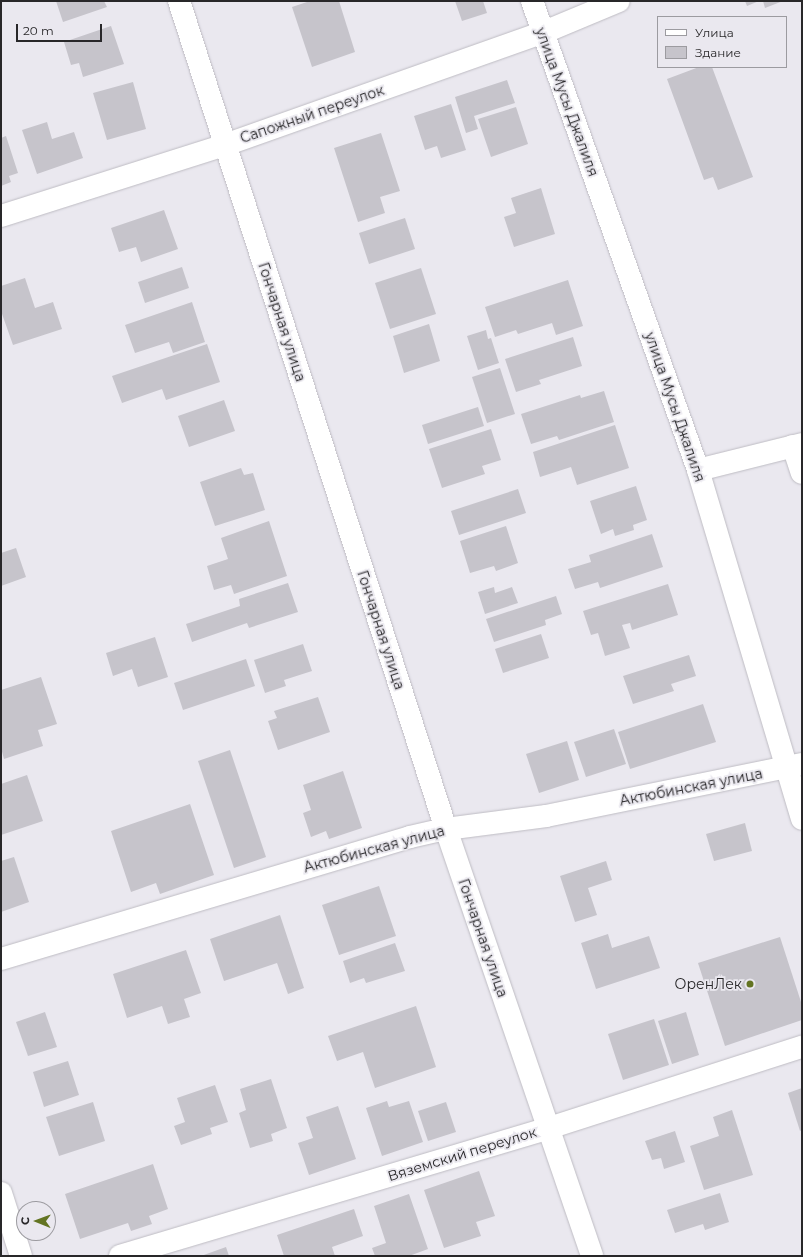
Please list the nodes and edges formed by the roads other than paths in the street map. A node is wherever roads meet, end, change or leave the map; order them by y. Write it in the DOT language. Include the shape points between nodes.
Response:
graph roads {
  1 [pos="179,1"];
  2 [pos="532,1"];
  3 [pos="619,1"];
  4 [pos="542,33"];
  5 [pos="225,145"];
  6 [pos="1,216"];
  7 [pos="797,445"];
  8 [pos="698,470"];
  9 [pos="802,473"];
  10 [pos="794,766"];
  11 [pos="802,819"];
  12 [pos="446,829"];
  13 [pos="1,959"];
  14 [pos="802,1047"];
  15 [pos="549,1128"];
  16 [pos="1,1193"];
  17 [pos="21,1256"];
  18 [pos="120,1256"];
  19 [pos="592,1256"];
  1 -- 5 [label="street, Гончарная улица"];
  2 -- 4 [label="street, улица Мусы Джалиля"];
  3 -- 4 [label="street, Сапожный переулок"];
  4 -- 5 [label="street, Сапожный переулок"];
  4 -- 8 [label="street, улица Мусы Джалиля"];
  5 -- 6 [label="street, Сапожный переулок"];
  5 -- 12 [label="street, Гончарная улица"];
  7 -- 8 [label="street"];
  7 -- 9 [label="street"];
  8 -- 10 [label="street, улица Мусы Джалиля"];
  10 -- 11 [label="street, улица Мусы Джалиля"];
  10 -- 12 [label="street, Актюбинская улица" via="546,816"];
  12 -- 13 [label="street, Актюбинская улица" via="402,839"];
  12 -- 15 [label="street, Гончарная улица"];
  14 -- 15 [label="street, Вяземский переулок"];
  15 -- 18 [label="street, Вяземский переулок"];
  15 -- 19 [label="street, Гончарная улица"];
  16 -- 17 [label="street"];
}
